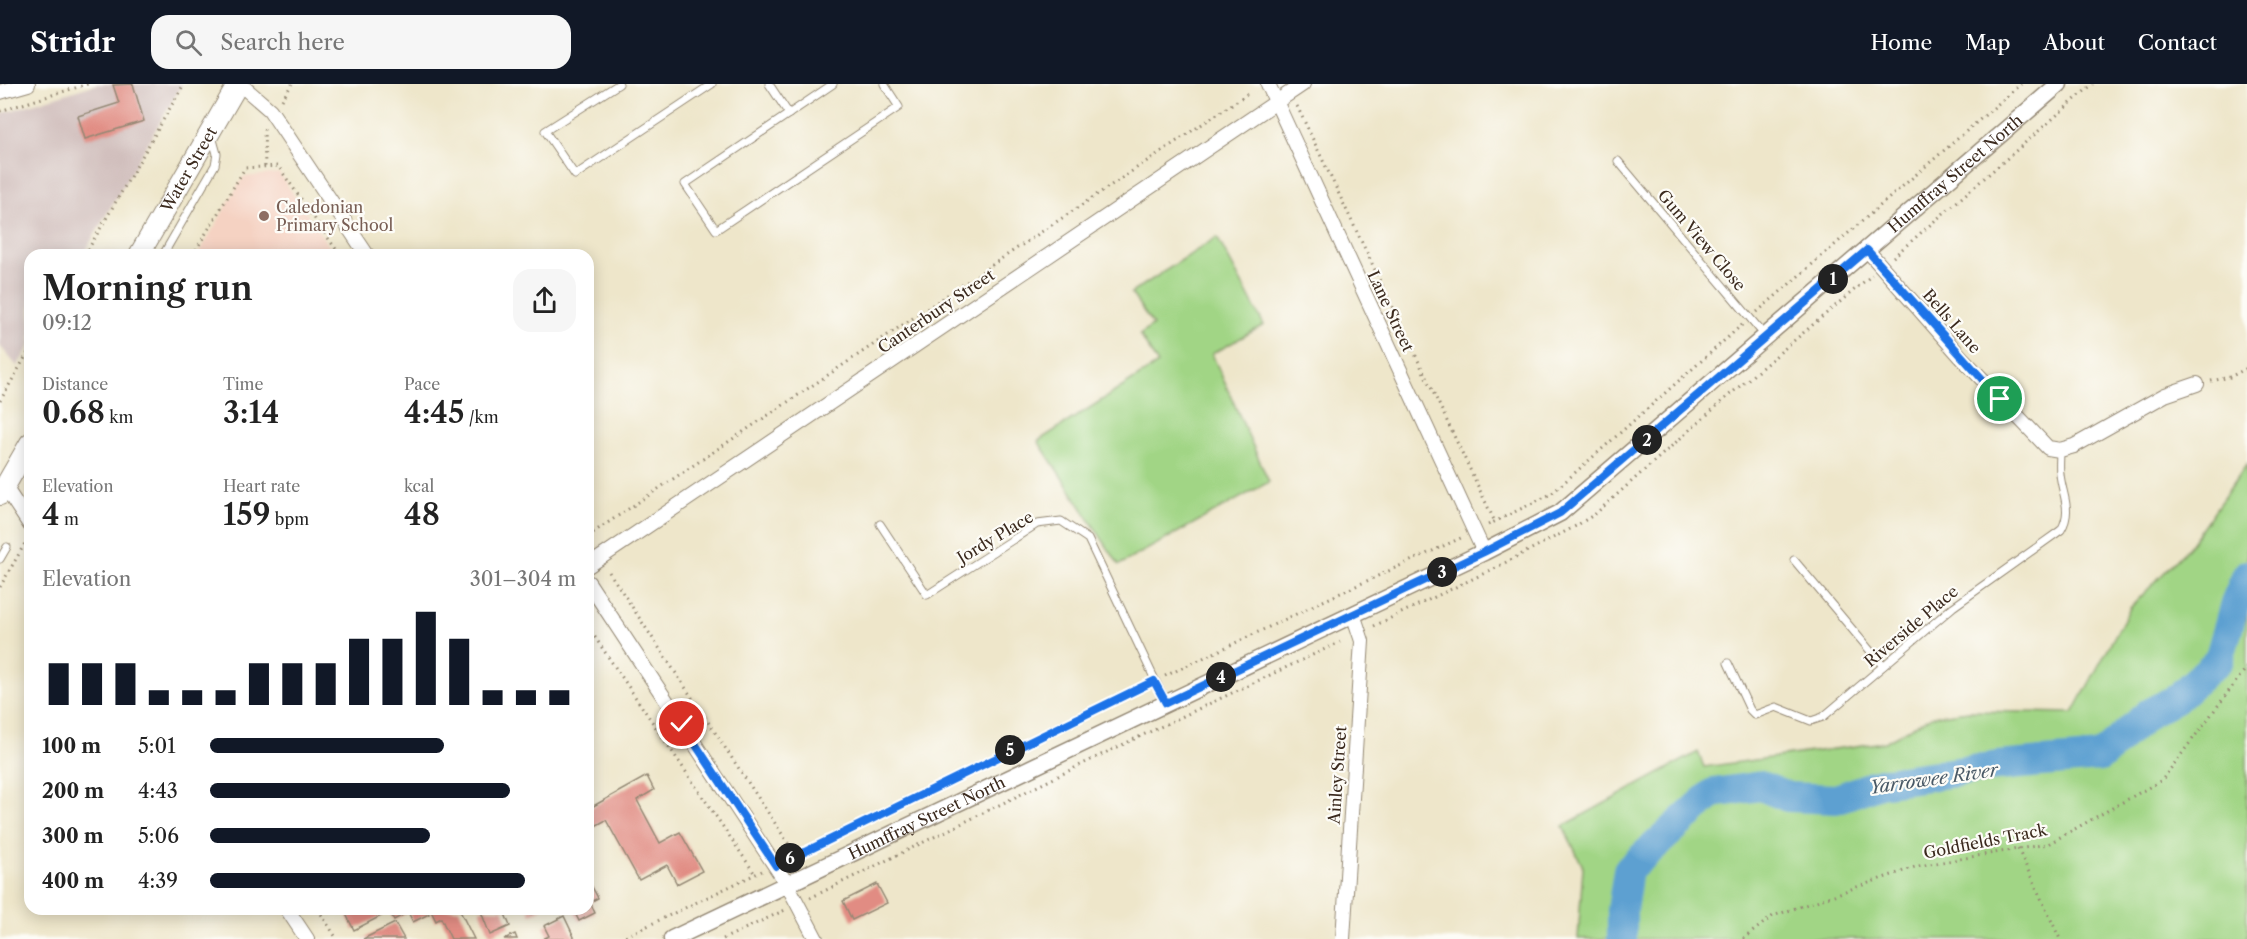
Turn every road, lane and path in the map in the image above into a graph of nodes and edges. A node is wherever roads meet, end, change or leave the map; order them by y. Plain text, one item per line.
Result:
1 (28, 84) edge
2 (88, 84) edge
3 (184, 84) edge
4 (239, 84) edge
5 (619, 84) edge
6 (712, 84) edge
7 (769, 84) edge
8 (833, 84) edge
9 (884, 84) edge
10 (1268, 84) edge
11 (1303, 84) edge
12 (2093, 84) edge
13 (2052, 86) edge
14 (0, 92) edge
15 (1250, 92) dead end
16 (1277, 102) junction
17 (1296, 104) dead end
18 (0, 111) edge
19 (789, 114) junction
20 (210, 130) junction
21 (1618, 161) dead end
22 (88, 249) edge
23 (141, 249) edge
24 (166, 249) edge
25 (197, 249) edge
26 (336, 249) edge
27 (363, 249) edge
28 (1867, 250) junction
29 (1882, 267) junction
30 (1766, 337) junction
31 (24, 360) edge
32 (2247, 368) edge
33 (2197, 384) joint
34 (0, 401) edge
35 (2060, 450) junction
36 (24, 461) edge
37 (2, 491) edge
38 (24, 518) edge
39 (1495, 522) dead end
40 (880, 524) dead end
41 (594, 532) edge
42 (1474, 532) junction
43 (24, 545) edge
44 (7, 547) dead end
45 (1484, 552) junction
46 (0, 559) edge
47 (1794, 560) dead end
48 (594, 562) edge
49 (609, 573) dead end
50 (0, 587) edge
51 (594, 591) edge
52 (1353, 614) junction
53 (1374, 626) dead end
54 (594, 636) edge
55 (1340, 642) dead end
56 (1728, 663) dead end
57 (1883, 666) junction
58 (2247, 667) edge
59 (1154, 681) junction
60 (1166, 703) junction
61 (2018, 849) junction
62 (796, 855) junction
63 (776, 866) junction
64 (755, 874) junction
65 (787, 884) junction
66 (799, 903) junction
67 (291, 915) edge
68 (322, 915) edge
69 (307, 939) edge
70 (337, 939) edge
71 (620, 939) edge
72 (672, 939) edge
73 (723, 939) edge
74 (816, 939) edge
75 (1343, 939) edge
76 (1743, 939) edge
77 (2060, 939) edge

1 - 14 street
2 - 18 path
3 - 22 path
4 - 20 main road, Water Street
4 - 27 street
5 - 6 lane
7 - 19 lane
8 - 19 lane
9 - 19 lane
10 - 16 street, Lane Street
11 - 16 street, Canterbury Street
12 - 29 path
13 - 28 street, Humffray Street North
15 - 41 path
16 - 42 street, Lane Street
16 - 48 street, Canterbury Street
17 - 39 path
20 - 23 main road, Water Street
20 - 24 lane
21 - 30 lane, Gum View Close
25 - 26 path
28 - 29 street, Bells Lane
28 - 30 street, Humffray Street North
29 - 35 street, Bells Lane
29 - 53 path
30 - 45 street, Humffray Street North
31 - 34 path
32 - 33 path
33 - 35 street
35 - 57 lane, Riverside Place
36 - 37 main road
37 - 38 street
40 - 59 lane, Jordy Place
42 - 45 street, Lane Street
42 - 59 path
43 - 50 path
44 - 46 lane
45 - 52 street, Humffray Street North
47 - 57 lane
49 - 62 path
51 - 63 street
52 - 60 street, Humffray Street North
52 - 75 street, Ainley Street
54 - 64 path
55 - 66 path
56 - 57 lane, Riverside Place
58 - 61 path, Goldfields Track
59 - 60 lane, Jordy Place
59 - 62 path
60 - 65 street, Humffray Street North
61 - 76 path, Goldfields Track
61 - 77 path
62 - 63 path
63 - 64 path
63 - 65 street
64 - 71 path
65 - 66 street
65 - 72 street, Humffray Street North
66 - 73 path
66 - 74 street
67 - 69 street
68 - 70 path

